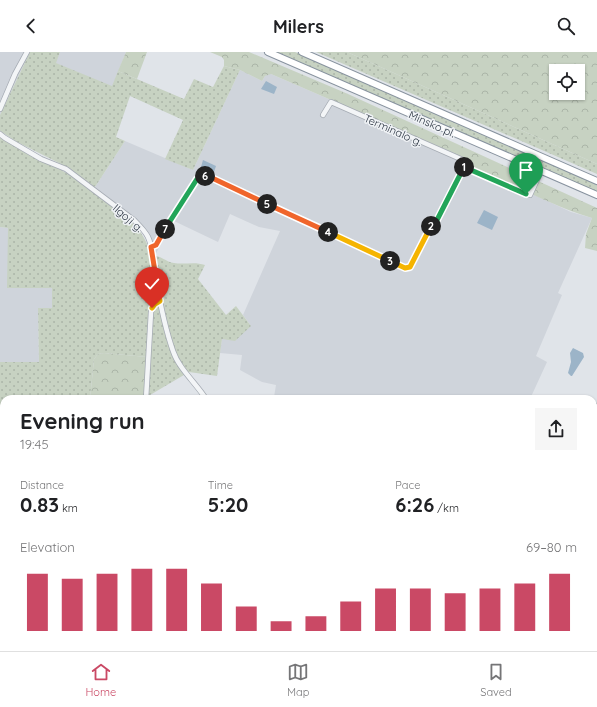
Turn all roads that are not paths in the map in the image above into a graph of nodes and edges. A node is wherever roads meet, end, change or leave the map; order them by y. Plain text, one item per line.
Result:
1 (27, 52) edge
2 (268, 52) edge
3 (302, 52) edge
4 (0, 109) edge
5 (323, 115) dead end
6 (0, 134) edge
7 (464, 167) junction
8 (541, 171) junction
9 (597, 181) edge
10 (597, 195) edge
11 (151, 247) junction
12 (160, 301) junction
13 (146, 395) edge
14 (203, 395) edge

1 - 4 street
2 - 8 highway, Minsko pl.
3 - 9 highway, Minsko pl.
5 - 7 street, Terminalo g.
6 - 11 street, Ilgoji g.
7 - 8 street, Terminalo g.
7 - 11 street
8 - 10 highway, Minsko pl.
11 - 12 street, Ilgoji g.
12 - 13 street
12 - 14 street, Ilgoji g.

